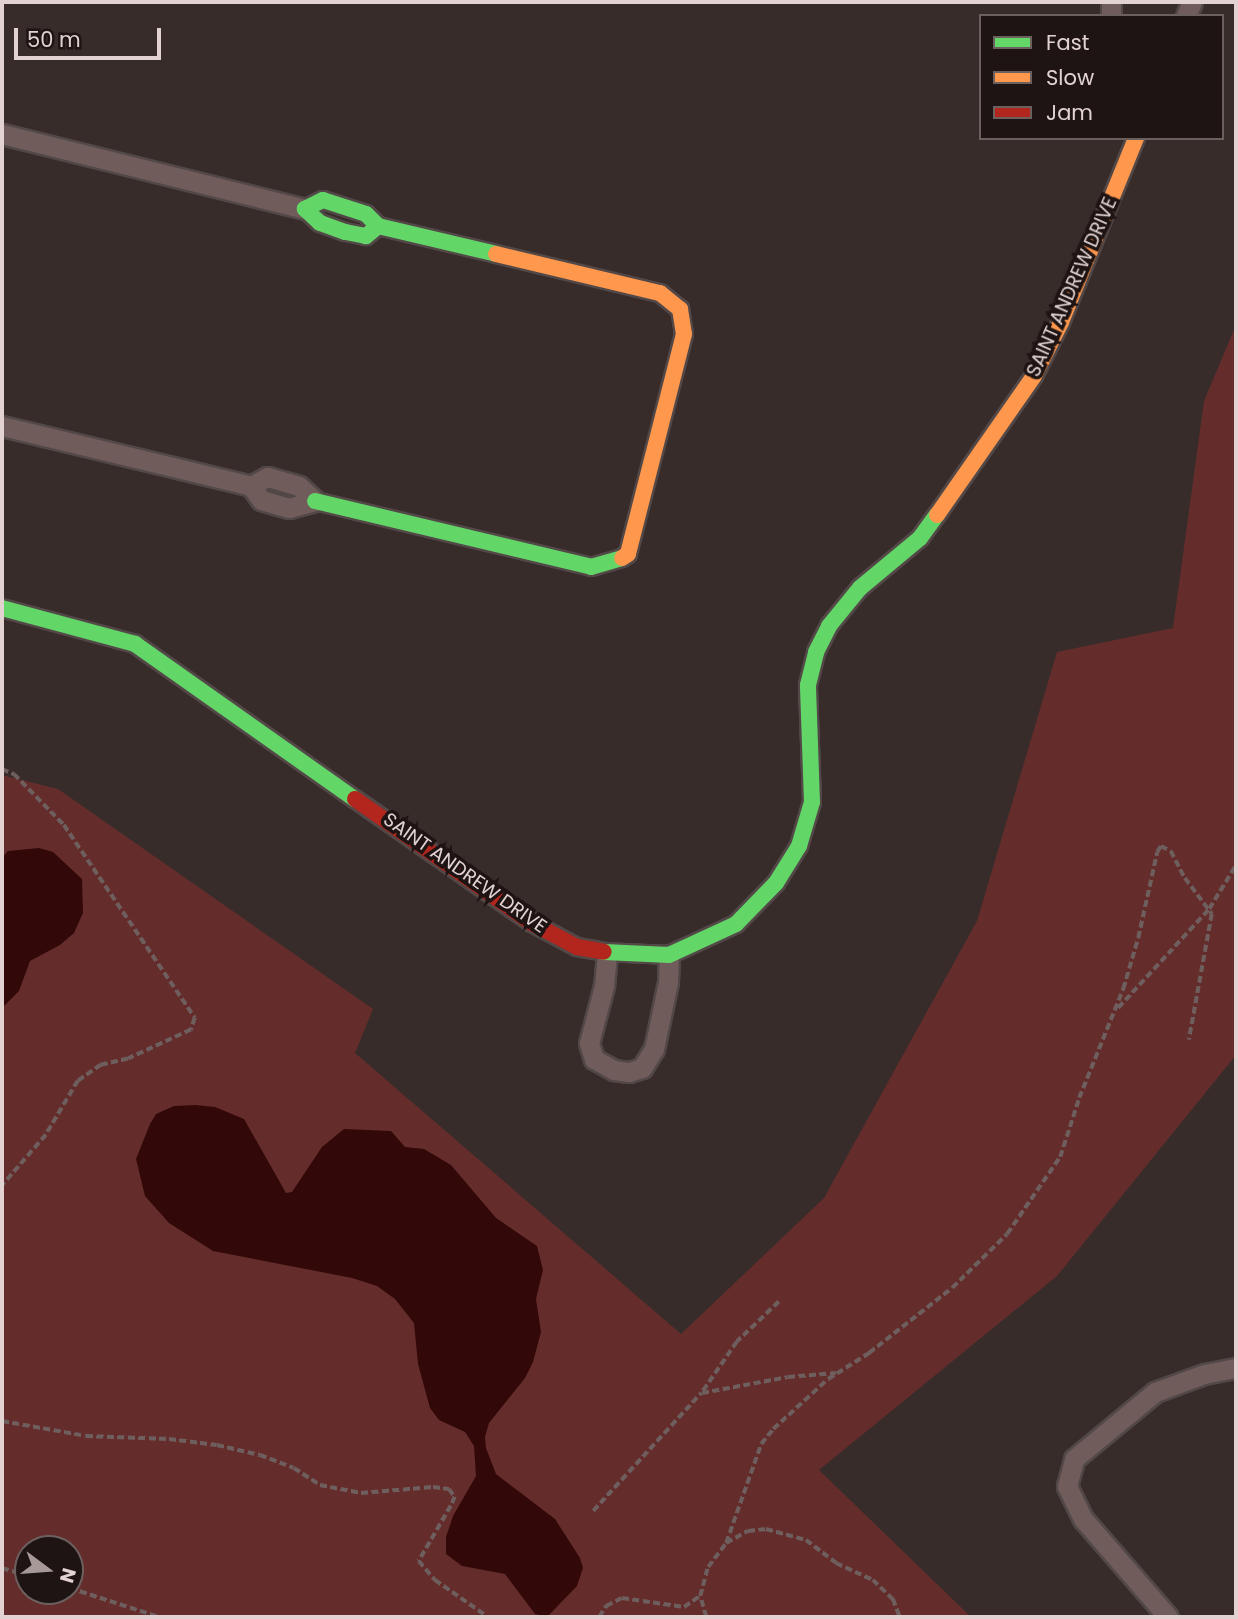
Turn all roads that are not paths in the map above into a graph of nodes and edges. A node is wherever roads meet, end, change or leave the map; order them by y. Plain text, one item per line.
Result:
1 (2, 134) edge
2 (1135, 140) edge
3 (305, 209) junction
4 (378, 226) junction
5 (2, 426) edge
6 (315, 501) joint
7 (2, 608) edge
8 (607, 953) junction
9 (669, 955) junction
10 (1236, 1368) edge
11 (1168, 1617) edge

1 - 3 street
2 - 9 street, SAINT ANDREW DRIVE
3 - 4 street
3 - 4 street
4 - 6 street
5 - 6 street
7 - 8 street, SAINT ANDREW DRIVE
8 - 9 street, SAINT ANDREW DRIVE
8 - 9 street
10 - 11 street

